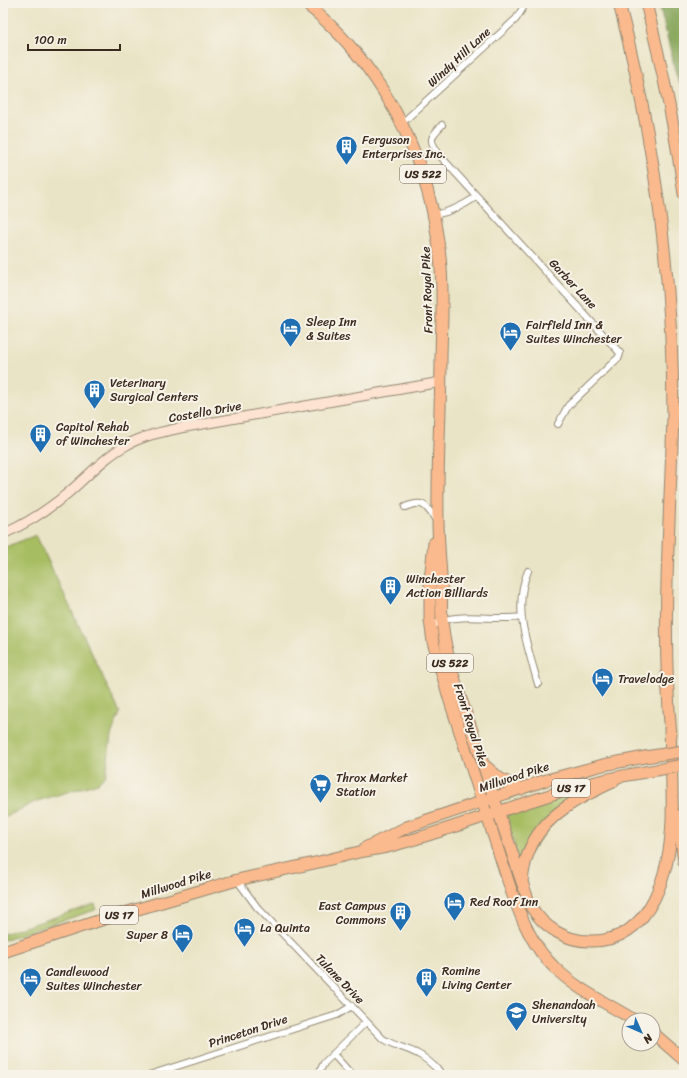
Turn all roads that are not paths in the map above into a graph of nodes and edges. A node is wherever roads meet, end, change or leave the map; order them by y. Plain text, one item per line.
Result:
1 (305, 3) edge
2 (526, 3) edge
3 (618, 3) edge
4 (646, 3) edge
5 (402, 123) junction
6 (442, 125) dead end
7 (684, 194) edge
8 (476, 197) junction
9 (434, 215) junction
10 (441, 382) junction
11 (558, 424) dead end
12 (405, 507) dead end
13 (438, 522) junction
14 (3, 534) edge
15 (528, 571) dead end
16 (521, 617) junction
17 (442, 621) junction
18 (431, 627) junction
19 (538, 684) dead end
20 (670, 729) junction
21 (684, 751) edge
22 (483, 763) junction
23 (684, 765) edge
24 (632, 774) junction
25 (521, 789) junction
26 (494, 798) junction
27 (483, 801) junction
28 (499, 811) junction
29 (487, 815) junction
30 (359, 852) junction
31 (684, 862) edge
32 (236, 880) junction
33 (522, 882) junction
34 (3, 952) edge
35 (352, 1006) junction
36 (621, 1012) edge
37 (366, 1022) junction
38 (661, 1040) edge
39 (333, 1054) junction
40 (684, 1060) edge
41 (149, 1075) edge
42 (318, 1075) edge
43 (352, 1075) edge
44 (443, 1075) edge

1 - 5 highway, Front Royal Pike / US 522
2 - 5 street, Windy Hill Lane
3 - 20 highway
4 - 7 highway
5 - 9 highway, Front Royal Pike / US 522
6 - 8 street, Garber Lane
8 - 9 street
8 - 11 street, Garber Lane
9 - 10 highway, Front Royal Pike / US 522
10 - 13 highway, Front Royal Pike / US 522
10 - 14 street, Costello Drive
12 - 13 street
13 - 17 highway, Front Royal Pike / US 522
13 - 18 highway, Front Royal Pike / US 522
15 - 16 street
16 - 17 street
16 - 19 street
17 - 18 street
17 - 22 highway, Front Royal Pike / US 522
18 - 27 highway, Front Royal Pike / US 522
20 - 31 highway
20 - 33 highway, Front Royal Pike
21 - 25 highway, Millwood Pike / US 17, bridge
22 - 25 highway, US 522
22 - 26 highway, Front Royal Pike / US 522
23 - 24 highway, Millwood Pike / US 17, bridge
24 - 28 highway, Millwood Pike / US 17
24 - 33 highway
25 - 26 highway, Millwood Pike / US 17
26 - 27 highway, Millwood Pike / US 17
26 - 28 highway, Front Royal Pike
27 - 29 highway, Front Royal Pike / US 522
27 - 30 highway, Millwood Pike / US 17
28 - 29 highway, Millwood Pike / US 17
28 - 33 highway, Front Royal Pike
29 - 30 highway, Millwood Pike / US 17
29 - 36 highway, Front Royal Pike
30 - 32 highway, Millwood Pike / US 17
32 - 34 highway, Millwood Pike / US 17
32 - 35 street, Tulane Drive
35 - 37 street, Tulane Drive
35 - 41 street, Princeton Drive
37 - 39 street
37 - 44 street, Tulane Drive
38 - 40 highway
39 - 42 street
39 - 43 street

